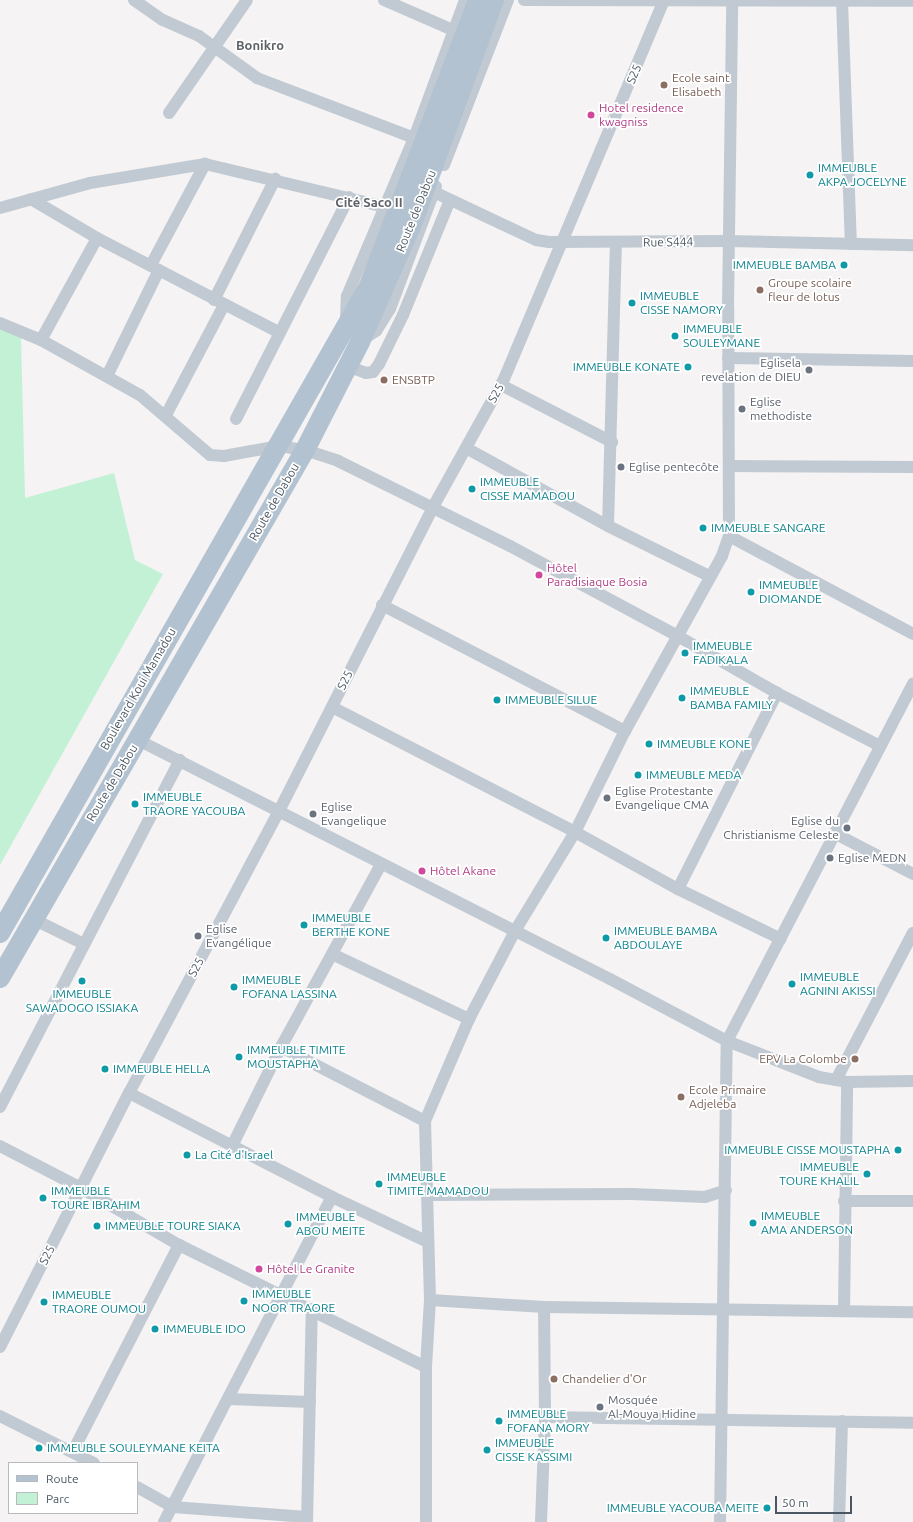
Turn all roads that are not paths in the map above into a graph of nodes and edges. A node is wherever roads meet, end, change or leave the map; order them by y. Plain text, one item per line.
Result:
1 (134, 0) edge
2 (247, 0) edge
3 (384, 0) edge
4 (465, 0) edge
5 (478, 0) edge
6 (494, 0) edge
7 (508, 0) edge
8 (524, 0) edge
9 (664, 1) junction
10 (732, 1) junction
11 (842, 1) junction
12 (913, 1) edge
13 (453, 30) junction
14 (214, 48) junction
15 (169, 113) dead end
16 (414, 138) junction
17 (205, 164) junction
18 (275, 179) junction
19 (434, 192) junction
20 (349, 197) junction
21 (31, 199) junction
22 (450, 200) junction
23 (386, 207) junction
24 (0, 208) edge
25 (97, 238) junction
26 (730, 241) junction
27 (563, 243) junction
28 (616, 243) junction
29 (851, 244) junction
30 (913, 245) edge
31 (155, 268) junction
32 (219, 303) junction
33 (390, 309) junction
34 (403, 315) junction
35 (0, 323) edge
36 (278, 332) junction
37 (353, 337) junction
38 (41, 340) junction
39 (728, 358) junction
40 (913, 361) edge
41 (347, 366) junction
42 (107, 376) junction
43 (501, 385) junction
44 (166, 415) junction
45 (236, 419) dead end
46 (612, 442) junction
47 (279, 446) junction
48 (466, 448) junction
49 (304, 450) junction
50 (730, 466) junction
51 (913, 467) edge
52 (433, 507) junction
53 (608, 526) junction
54 (729, 536) junction
55 (709, 576) junction
56 (382, 605) junction
57 (913, 634) edge
58 (676, 635) junction
59 (913, 683) edge
60 (777, 693) junction
61 (332, 707) junction
62 (625, 731) junction
63 (138, 740) junction
64 (880, 746) junction
65 (180, 760) junction
66 (279, 811) junction
67 (575, 832) junction
68 (834, 833) junction
69 (382, 864) junction
70 (913, 874) edge
71 (678, 889) junction
72 (33, 918) junction
73 (515, 931) junction
74 (0, 933) edge
75 (913, 933) edge
76 (780, 939) junction
77 (84, 944) junction
78 (332, 954) junction
79 (0, 978) edge
80 (469, 1019) junction
81 (727, 1041) junction
82 (281, 1047) junction
83 (841, 1081) junction
84 (913, 1081) edge
85 (129, 1093) junction
86 (0, 1107) edge
87 (425, 1120) junction
88 (0, 1146) edge
89 (232, 1146) junction
90 (81, 1188) junction
91 (726, 1190) junction
92 (428, 1195) junction
93 (332, 1198) junction
94 (913, 1200) edge
95 (844, 1201) junction
96 (428, 1242) junction
97 (179, 1245) junction
98 (280, 1295) junction
99 (430, 1300) junction
100 (544, 1307) junction
101 (725, 1308) junction
102 (312, 1309) junction
103 (844, 1310) junction
104 (913, 1312) edge
105 (0, 1347) edge
106 (426, 1368) junction
107 (228, 1399) junction
108 (310, 1402) junction
109 (0, 1416) edge
110 (545, 1417) junction
111 (722, 1420) junction
112 (842, 1421) junction
113 (913, 1423) edge
114 (73, 1451) junction
115 (92, 1462) edge
116 (138, 1488) edge
117 (173, 1507) junction
118 (307, 1520) edge
119 (164, 1522) edge
120 (426, 1522) edge
121 (545, 1522) edge
122 (720, 1522) edge
123 (839, 1522) edge

1 - 14 street
2 - 14 street
3 - 13 street
4 - 13 street
5 - 37 main road, Route de Dabou
6 - 37 main road, Route de Dabou
7 - 19 street
8 - 9 street
9 - 10 street
9 - 27 street, S25
10 - 11 street
10 - 26 street
11 - 12 street
11 - 29 street
13 - 16 street
14 - 15 street
14 - 16 street
16 - 23 street
17 - 18 street
17 - 21 street
17 - 31 street
18 - 20 street
18 - 32 street
19 - 22 street, Rue S444
19 - 33 street
20 - 23 street
20 - 36 street
21 - 24 street
21 - 25 street
22 - 27 street, Rue S444
22 - 34 street
23 - 37 street
25 - 31 street
25 - 38 street
26 - 28 street, Rue S444
26 - 29 street, Rue S444
26 - 39 street
27 - 28 street, Rue S444
27 - 43 street, S25
28 - 46 street
29 - 30 street, Rue S444
31 - 32 street
31 - 42 street
32 - 36 street
32 - 44 street
33 - 34 street
33 - 37 street
34 - 41 street
35 - 38 street
36 - 45 street
37 - 41 main road, Route de Dabou
37 - 47 main road, Route de Dabou
38 - 42 street
39 - 40 street
39 - 50 street
41 - 49 main road, Route de Dabou
42 - 44 street
43 - 46 street
43 - 48 street, S25
44 - 47 street
46 - 53 street
47 - 49 street
47 - 74 main road, Boulevard Koui Mamadou
48 - 52 street, S25
48 - 53 street
49 - 52 street
49 - 63 main road, Route de Dabou
50 - 51 street
50 - 54 street
52 - 56 street, S25
52 - 58 street
53 - 55 street
54 - 55 street
54 - 57 street
55 - 58 street
56 - 61 street, S25
56 - 62 street
58 - 60 street
58 - 62 street
59 - 64 street
60 - 64 street
60 - 71 street
61 - 66 street, S25
61 - 67 street
62 - 67 street
63 - 65 street
63 - 72 main road, Route de Dabou
64 - 68 street
65 - 66 street
65 - 77 street
66 - 69 street
66 - 85 street, S25
67 - 71 street
67 - 73 street
68 - 70 street
68 - 76 street
69 - 73 street
69 - 78 street
71 - 76 street
72 - 77 street
72 - 79 main road, Route de Dabou
73 - 80 street
73 - 81 street
75 - 83 street
76 - 81 street
77 - 86 street
78 - 80 street
78 - 82 street
80 - 87 street
81 - 83 street
81 - 91 street
82 - 87 street
82 - 89 street
83 - 84 street
83 - 95 street
85 - 89 street
85 - 90 street, S25
87 - 92 street
88 - 90 street
89 - 93 street
90 - 97 street
90 - 105 street, S25
91 - 92 street
91 - 101 street
92 - 96 street
93 - 96 street
93 - 98 street
94 - 95 street
95 - 103 street
96 - 99 street
97 - 98 street
97 - 114 street
98 - 102 street
98 - 107 street
99 - 100 street
99 - 106 street
100 - 101 street
100 - 110 street
101 - 103 street
101 - 111 street
102 - 106 street
102 - 108 street
103 - 104 street
106 - 120 street
107 - 108 street
107 - 117 street
108 - 118 street
109 - 114 street
110 - 111 street
110 - 121 street
111 - 112 street
111 - 122 street
112 - 113 street
112 - 123 street
114 - 115 street
116 - 117 street
117 - 118 street
117 - 119 street

